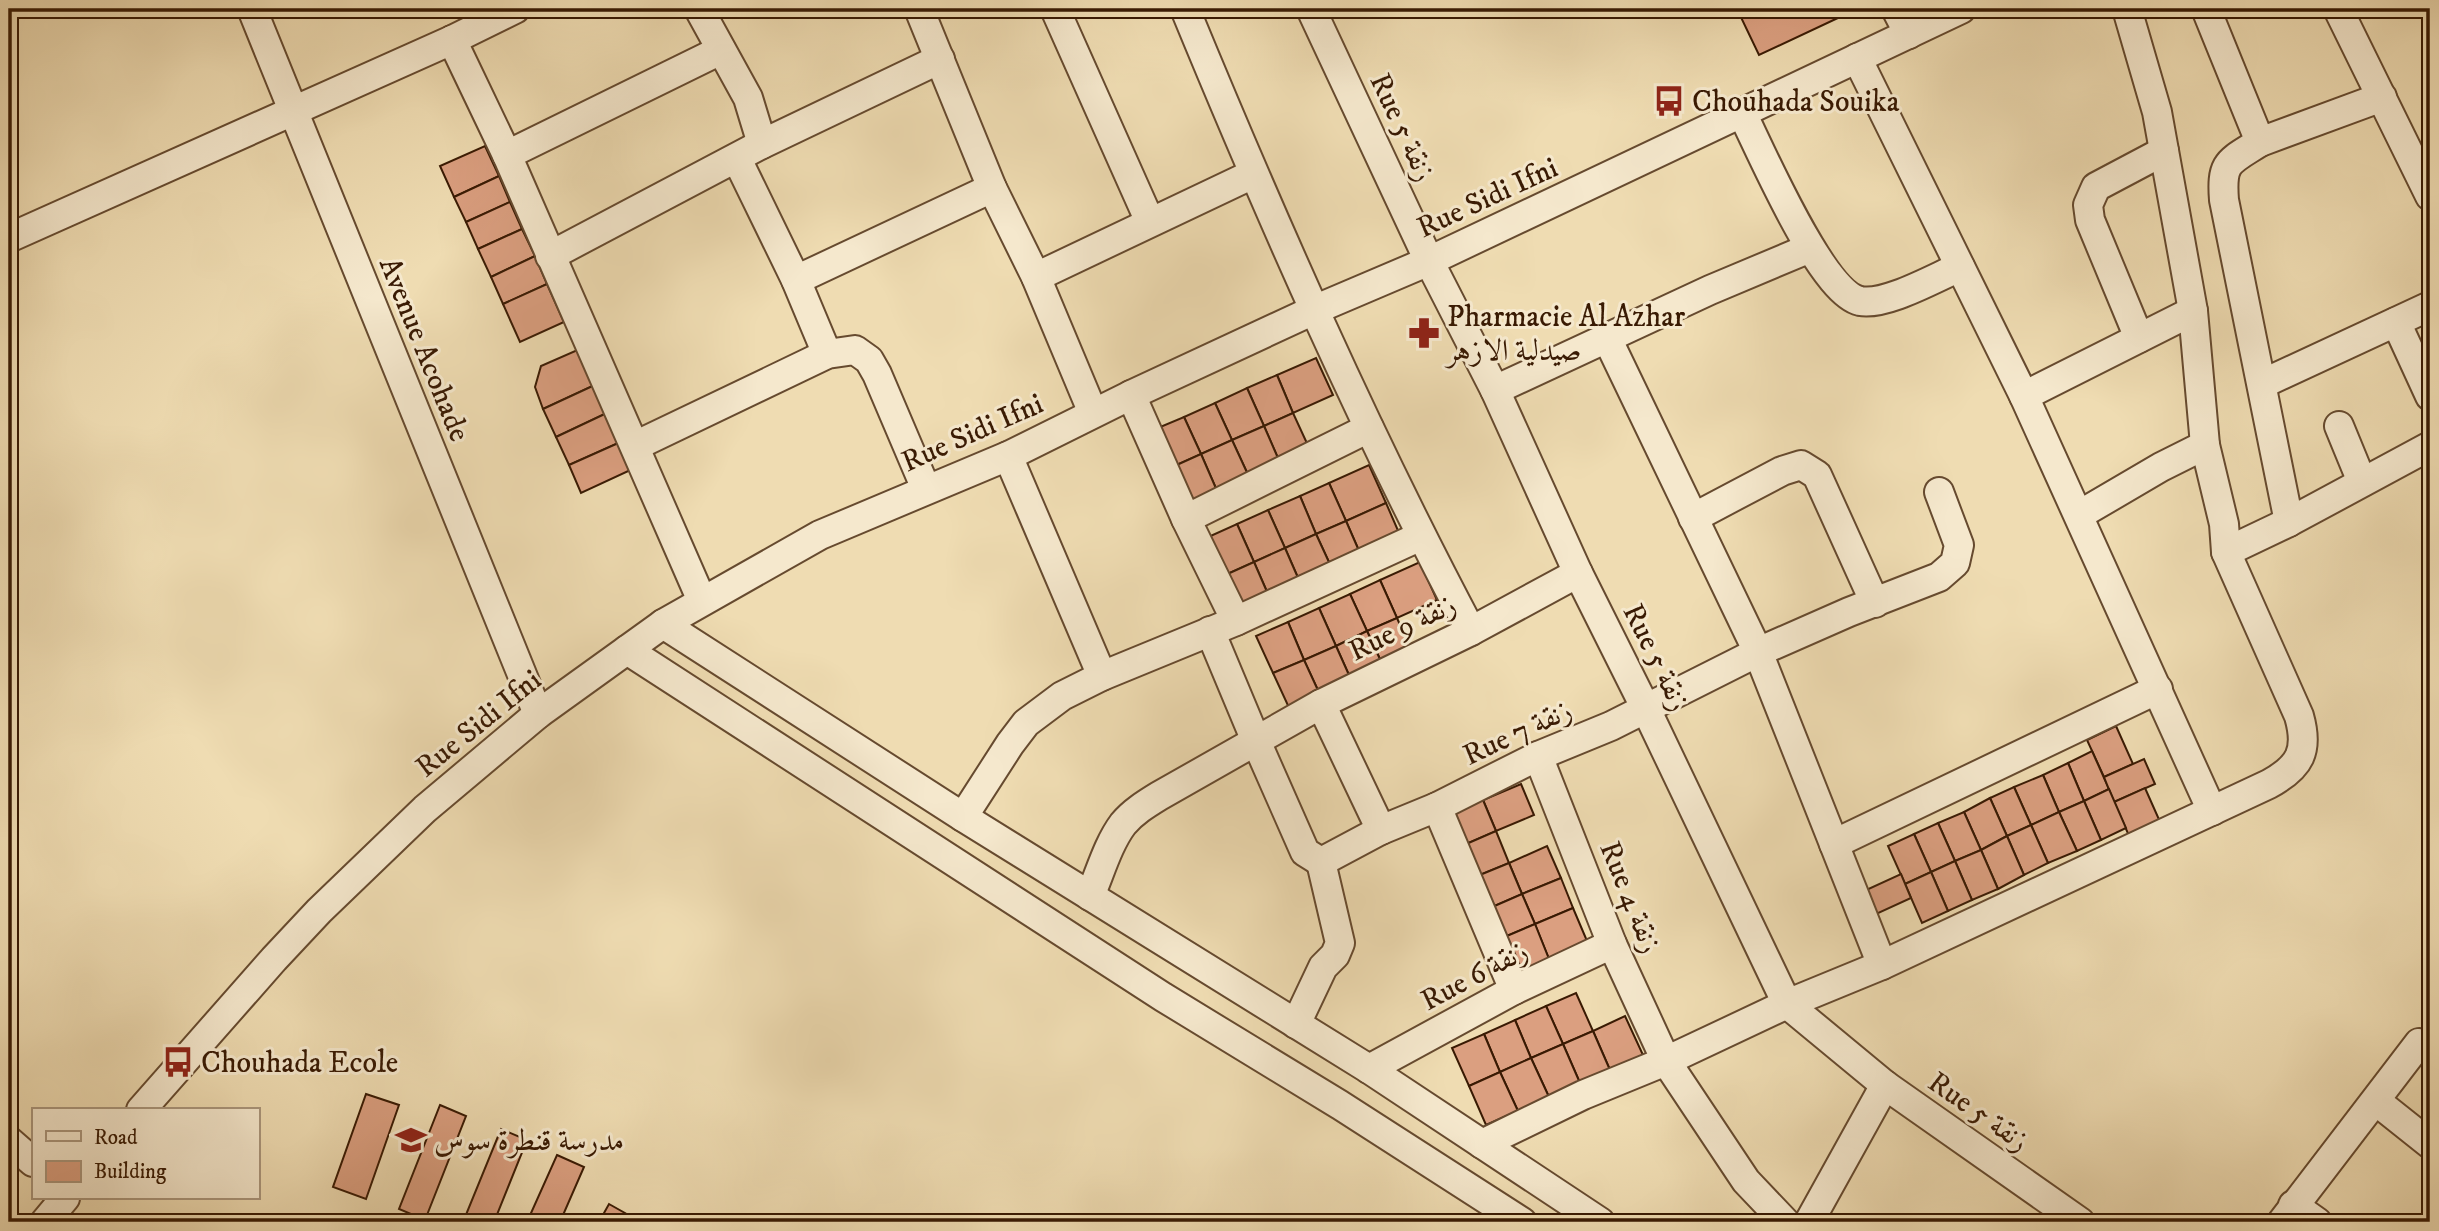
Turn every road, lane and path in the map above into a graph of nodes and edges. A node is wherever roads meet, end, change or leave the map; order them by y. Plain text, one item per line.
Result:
1 (252, 9) edge
2 (515, 9) edge
3 (699, 9) edge
4 (919, 9) edge
5 (1055, 9) edge
6 (1185, 9) edge
7 (1311, 9) edge
8 (1896, 9) edge
9 (1961, 9) edge
10 (2127, 9) edge
11 (2206, 9) edge
12 (2338, 9) edge
13 (1909, 34) junction
14 (452, 40) junction
15 (721, 50) junction
16 (1857, 58) junction
17 (940, 59) junction
18 (2382, 97) junction
19 (292, 111) junction
20 (1742, 113) junction
21 (2260, 142) junction
22 (762, 144) junction
23 (2164, 151) junction
24 (507, 155) junction
25 (737, 159) junction
26 (1253, 174) junction
27 (992, 188) junction
28 (2430, 196) edge
29 (1150, 222) junction
30 (9, 238) edge
31 (1810, 248) junction
32 (550, 256) junction
33 (1429, 261) junction
34 (1960, 267) junction
35 (1036, 277) junction
36 (796, 280) junction
37 (2430, 306) edge
38 (1314, 310) junction
39 (2193, 311) junction
40 (2396, 322) junction
41 (1607, 338) junction
42 (2139, 338) junction
43 (827, 354) junction
44 (2262, 384) junction
45 (1495, 390) junction
46 (1131, 395) junction
47 (2024, 396) junction
48 (2430, 396) edge
49 (1093, 413) junction
50 (2339, 426) dead end
51 (1369, 428) junction
52 (2205, 444) junction
53 (635, 446) junction
54 (2430, 446) edge
55 (1008, 456) junction
56 (2362, 482) junction
57 (926, 489) junction
58 (1939, 492) dead end
59 (2079, 515) junction
60 (1693, 518) junction
61 (1186, 519) junction
62 (2289, 522) junction
63 (1421, 536) junction
64 (2226, 552) junction
65 (1578, 573) junction
66 (702, 601) junction
67 (1875, 603) junction
68 (663, 624) junction
69 (1223, 626) junction
70 (1471, 631) junction
71 (627, 650) junction
72 (1758, 652) junction
73 (1102, 676) junction
74 (2158, 689) junction
75 (1321, 704) junction
76 (1646, 709) junction
77 (538, 714) junction
78 (1256, 741) junction
79 (1538, 756) junction
80 (1437, 807) junction
81 (2212, 811) junction
82 (962, 817) junction
83 (1381, 830) junction
84 (1834, 844) junction
85 (1313, 857) junction
86 (1090, 896) junction
87 (1612, 944) junction
88 (1882, 965) junction
89 (1514, 990) junction
90 (1787, 1004) junction
91 (1296, 1024) junction
92 (2419, 1043) dead end
93 (1665, 1061) junction
94 (1369, 1069) junction
95 (1885, 1085) junction
96 (2376, 1101) junction
97 (143, 1108) edge
98 (9, 1142) edge
99 (1482, 1144) junction
100 (2430, 1144) edge
101 (32, 1161) edge
102 (63, 1200) edge
103 (2288, 1214) edge
104 (2067, 1219) edge
105 (45, 1222) edge
106 (1522, 1222) edge
107 (1600, 1222) edge
108 (1785, 1222) edge
109 (1809, 1222) edge
110 (2317, 1222) edge

1 - 19 street, Avenue Acohade
2 - 14 street
3 - 15 street
4 - 17 street
5 - 29 street
6 - 26 street
7 - 33 street, Rue 5 زنقة
8 - 13 street
9 - 13 street, Rue Sidi Ifni
10 - 23 street
11 - 21 street
12 - 18 street
13 - 16 street, Rue Sidi Ifni
14 - 19 street
14 - 24 street
15 - 22 street
15 - 24 street
16 - 20 street, Rue Sidi Ifni
16 - 34 street
17 - 22 street
17 - 27 street
18 - 21 street
18 - 28 street
19 - 30 street
19 - 77 street, Avenue Acohade
20 - 31 street
20 - 33 street, Rue Sidi Ifni
21 - 44 street
22 - 25 street
23 - 39 street
23 - 42 street
24 - 32 street
25 - 32 street
25 - 36 street
26 - 29 street
26 - 38 street
27 - 35 street
27 - 36 street
29 - 35 street
31 - 34 street
31 - 41 street
32 - 53 street
33 - 38 street, Rue Sidi Ifni
33 - 45 street, Rue 5 زنقة
34 - 47 street
35 - 49 street
36 - 43 street
37 - 40 street
38 - 46 street, Rue Sidi Ifni
38 - 51 street
39 - 42 street
39 - 52 street
40 - 44 street
40 - 48 street
41 - 45 street
41 - 60 street
42 - 47 street
43 - 53 street
43 - 57 street
44 - 62 street
45 - 65 street, Rue 5 زنقة
46 - 49 street, Rue Sidi Ifni
46 - 61 street
47 - 59 street
49 - 55 street, Rue Sidi Ifni
50 - 56 street
51 - 61 street
51 - 63 street
52 - 59 street
52 - 64 street
53 - 66 street
54 - 56 street
55 - 57 street, Rue Sidi Ifni
55 - 73 street
56 - 62 street
57 - 66 street, Rue Sidi Ifni
58 - 67 street, Rue 7 زنقة
59 - 74 street
60 - 67 street
60 - 72 street
61 - 69 street
62 - 64 street
63 - 69 street
63 - 70 street
64 - 81 street
65 - 70 street, Rue 9 زنقة
65 - 76 street, Rue 5 زنقة
66 - 68 street, Rue Sidi Ifni
67 - 72 street, Rue 7 زنقة
68 - 71 street, Rue Sidi Ifni
68 - 82 street
69 - 73 street
69 - 78 street
70 - 75 street, Rue 9 زنقة
71 - 77 street, Rue Sidi Ifni
71 - 106 street
72 - 76 street, Rue 7 زنقة
72 - 84 street
73 - 82 street
74 - 81 street
74 - 84 street
75 - 78 street, Rue 9 زنقة
75 - 83 street
76 - 79 street, Rue 7 زنقة
76 - 90 street, Rue 5 زنقة
77 - 97 street, Rue Sidi Ifni
78 - 85 street
78 - 86 street
79 - 80 street, Rue 7 زنقة
79 - 87 street, Rue 4 زنقة
80 - 83 street, Rue 7 زنقة
80 - 89 street
81 - 88 street
82 - 86 street
83 - 85 street, Rue 7 زنقة
84 - 88 street
85 - 91 street
86 - 91 street
87 - 89 street, Rue 6 زنقة
87 - 93 street, Rue 4 زنقة
88 - 90 street
89 - 94 street, Rue 6 زنقة
90 - 93 street
90 - 95 street, Rue 5 زنقة
91 - 94 street
92 - 96 street
93 - 99 street
93 - 108 street, Rue 4 زنقة
94 - 99 street
95 - 104 street, Rue 5 زنقة
95 - 109 street
96 - 100 street
96 - 103 street
98 - 101 street
99 - 107 street
102 - 105 street
103 - 110 street

